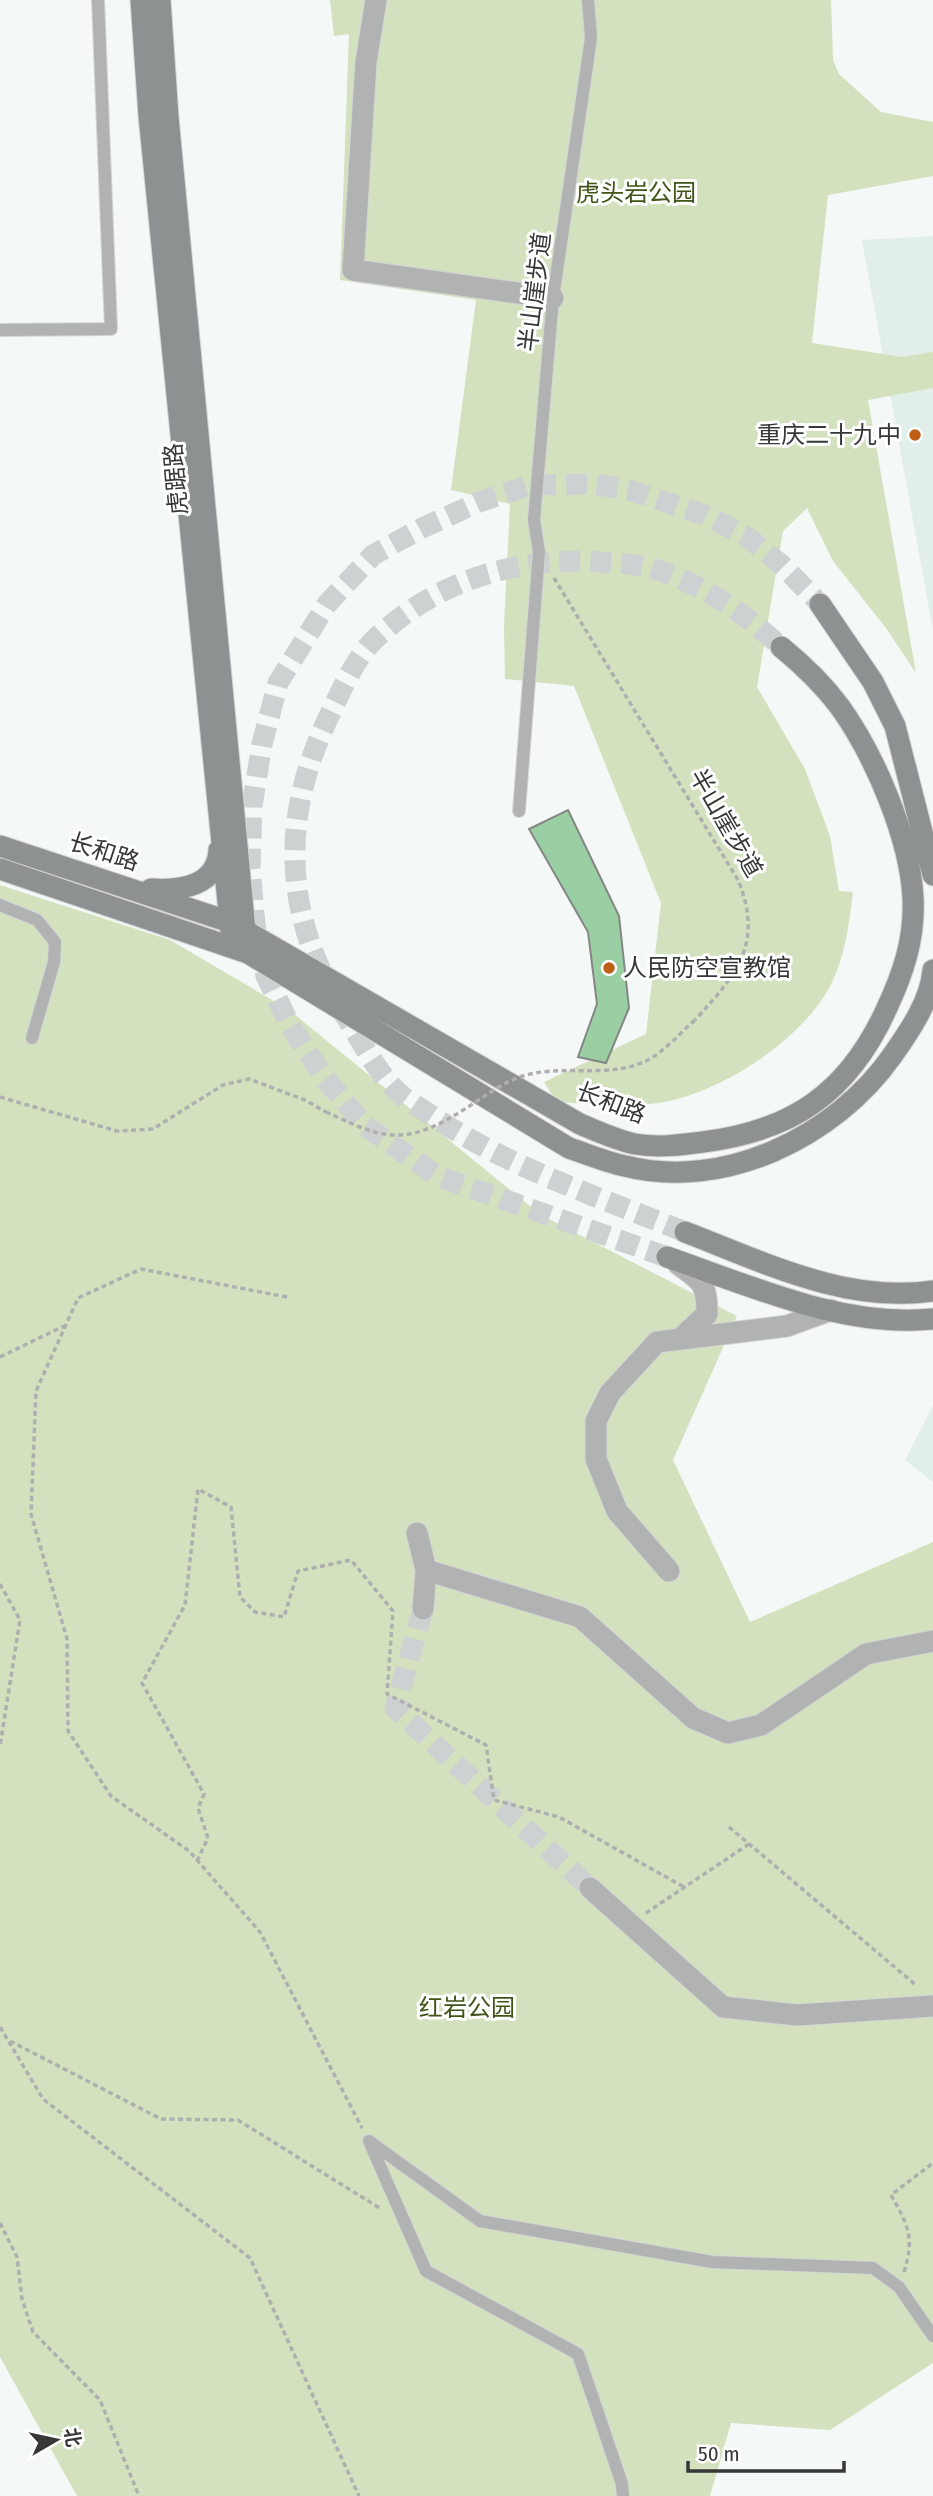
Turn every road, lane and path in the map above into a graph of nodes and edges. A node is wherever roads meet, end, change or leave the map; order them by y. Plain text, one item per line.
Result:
1 (98, 0) edge
2 (141, 0) edge
3 (160, 0) edge
4 (376, 0) edge
5 (588, 0) edge
6 (554, 298) junction
7 (0, 330) edge
8 (539, 552) junction
9 (820, 604) tunnel mouth
10 (781, 646) tunnel mouth
11 (519, 811) dead end
12 (220, 823) junction
13 (0, 846) edge
14 (0, 869) edge
15 (933, 875) edge
16 (118, 884) junction
17 (0, 905) edge
18 (239, 938) junction
19 (933, 970) edge
20 (32, 1038) dead end
21 (0, 1097) edge
22 (685, 1232) tunnel mouth
23 (667, 1257) joint
24 (933, 1291) edge
25 (287, 1297) dead end
26 (831, 1310) junction
27 (933, 1320) edge
28 (65, 1325) junction
29 (680, 1339) junction
30 (0, 1357) edge
31 (417, 1533) dead end
32 (426, 1570) junction
33 (669, 1571) dead end
34 (0, 1584) edge
35 (423, 1609) tunnel mouth
36 (933, 1641) edge
37 (0, 1746) edge
38 (729, 1827) dead end
39 (749, 1844) junction
40 (197, 1861) junction
41 (590, 1888) tunnel mouth
42 (684, 1888) junction
43 (630, 1924) junction
44 (928, 1998) edge
45 (0, 2027) edge
46 (8, 2040) junction
47 (369, 2141) junction
48 (933, 2164) edge
49 (0, 2223) edge
50 (405, 2224) junction
51 (899, 2287) junction
52 (933, 2336) edge
53 (139, 2496) edge
54 (359, 2496) edge
55 (623, 2496) edge

1 - 7 lane
2 - 12 main road, 虎踞路
3 - 18 main road, 虎踞路
4 - 6 street
5 - 6 lane, 半山崖步道
6 - 8 lane, 半山崖步道
8 - 11 lane
8 - 21 path, 半山崖步道, bridge
9 - 15 main road
10 - 18 main road, 长和路
12 - 16 main road
12 - 18 main road, 虎踞路
13 - 16 main road, 长和路
14 - 18 main road, 长和路
16 - 18 main road, 长和路
17 - 20 lane
18 - 19 main road, 长和路
22 - 24 main road
23 - 26 main road
23 - 29 street
25 - 28 path
26 - 27 main road
26 - 29 street
28 - 30 path
28 - 40 path
29 - 33 street
31 - 32 street
32 - 35 street
32 - 36 street
34 - 37 path
38 - 39 path
39 - 42 path
39 - 44 path
40 - 42 path
40 - 47 path
41 - 43 street
42 - 43 path
43 - 44 street
45 - 46 path
46 - 50 path
46 - 54 path
47 - 50 lane
47 - 51 lane
48 - 51 path
49 - 53 path
50 - 55 lane
51 - 52 lane

